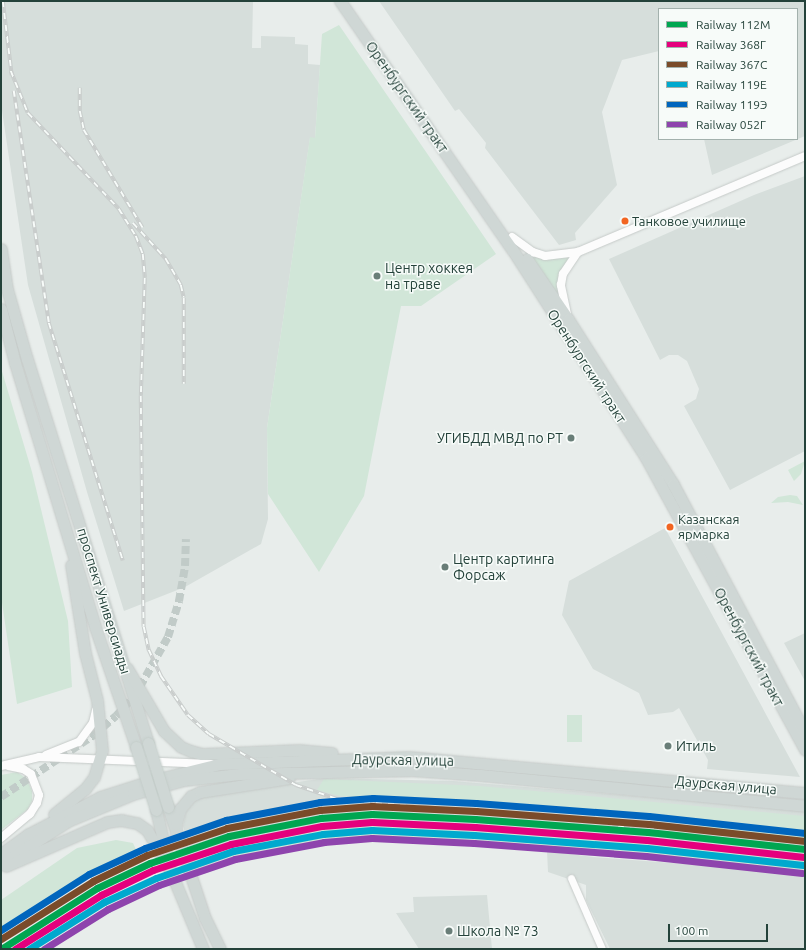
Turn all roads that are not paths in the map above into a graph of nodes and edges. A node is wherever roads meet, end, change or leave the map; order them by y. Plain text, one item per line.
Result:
1 (340, 1) edge
2 (348, 1) edge
3 (805, 156) edge
4 (512, 237) junction
5 (1, 249) edge
6 (578, 252) junction
7 (1, 309) edge
8 (568, 319) junction
9 (66, 530) junction
10 (120, 658) junction
11 (97, 700) junction
12 (805, 732) edge
13 (805, 750) edge
14 (39, 757) junction
15 (101, 758) junction
16 (220, 764) junction
17 (364, 764) junction
18 (1, 766) edge
19 (805, 793) edge
20 (805, 806) edge
21 (29, 834) junction
22 (1, 838) edge
23 (176, 838) junction
24 (1, 854) edge
25 (1, 864) edge
26 (1, 868) edge
27 (170, 870) junction
28 (571, 878) dead end
29 (203, 949) edge
30 (220, 949) edge
31 (602, 949) edge

1 - 13 main road, Оренбургский тракт
2 - 4 main road, Оренбургский тракт
3 - 6 street
4 - 6 street
4 - 8 main road, Оренбургский тракт
5 - 10 main road, проспект Универсиады
6 - 8 street
7 - 9 main road, проспект Универсиады
8 - 12 main road, Оренбургский тракт
9 - 11 main road
9 - 27 main road, проспект Универсиады, bridge
10 - 17 main road
10 - 23 main road, проспект Универсиады, bridge
11 - 14 street
11 - 15 main road
14 - 15 street, Даурская улица
14 - 18 street, Даурская улица
15 - 16 street, Даурская улица
15 - 21 main road
16 - 17 main road, Даурская улица
16 - 21 main road
17 - 19 main road, Даурская улица
17 - 20 main road, Даурская улица
17 - 23 main road
17 - 25 main road
18 - 22 street
21 - 24 main road
23 - 30 main road, проспект Универсиады
26 - 27 main road
27 - 29 main road, проспект Универсиады
28 - 31 street

